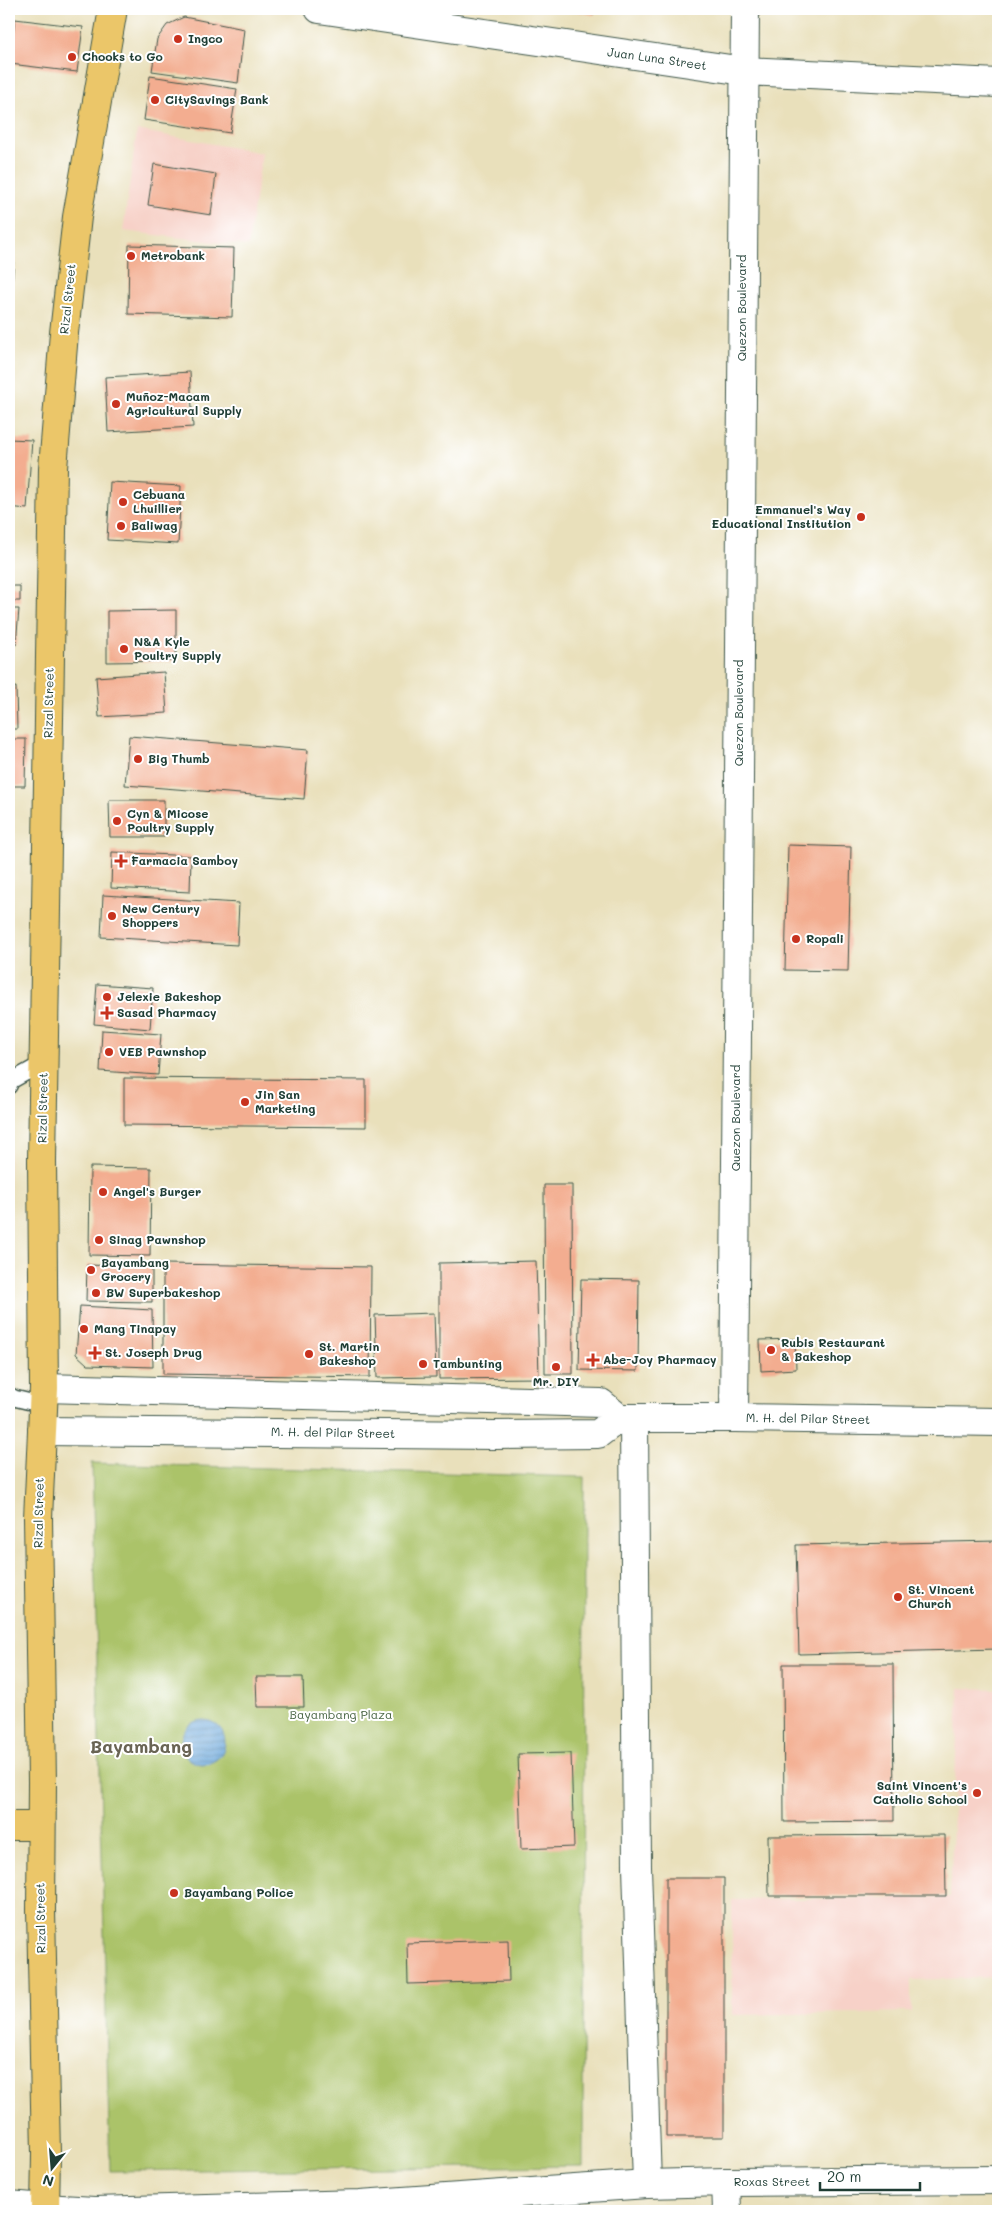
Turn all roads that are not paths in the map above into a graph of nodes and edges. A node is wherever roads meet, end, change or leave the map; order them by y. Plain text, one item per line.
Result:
1 (112, 9) edge
2 (319, 9) edge
3 (746, 9) edge
4 (744, 71) junction
5 (998, 83) edge
6 (43, 1063) junction
7 (9, 1086) edge
8 (9, 1395) edge
9 (43, 1408) junction
10 (626, 1418) junction
11 (734, 1418) junction
12 (998, 1422) edge
13 (9, 1826) edge
14 (40, 1826) junction
15 (998, 2180) edge
16 (726, 2182) junction
17 (647, 2184) junction
18 (9, 2206) edge
19 (45, 2209) edge
20 (727, 2211) edge

1 - 6 main road, Rizal Street
2 - 4 street, Juan Luna Street
3 - 4 street, Quezon Boulevard
4 - 5 street, Juan Luna Street
4 - 11 street, Quezon Boulevard
6 - 7 lane
6 - 9 main road, Rizal Street
8 - 9 lane
9 - 10 street
9 - 10 street, M. H. del Pilar Street
9 - 14 main road, Rizal Street
10 - 11 street, M. H. del Pilar Street
10 - 17 street
11 - 12 street, M. H. del Pilar Street
13 - 14 main road
14 - 19 main road, Rizal Street
15 - 16 street, Roxas Street
16 - 17 street, Roxas Street
16 - 20 street
17 - 19 street, Roxas Street
18 - 19 street, Roxas Street

